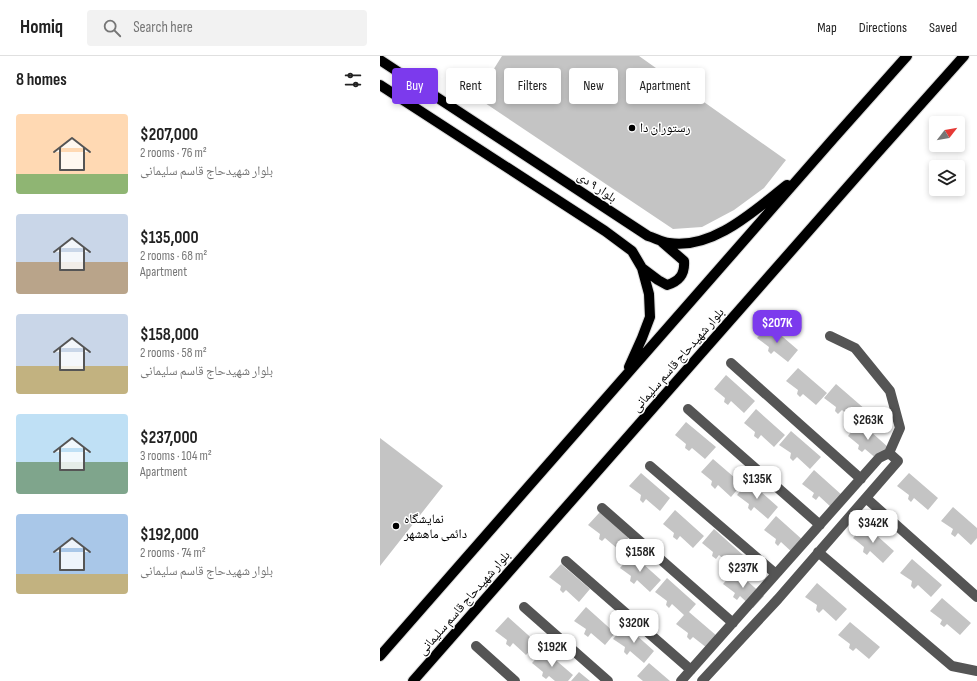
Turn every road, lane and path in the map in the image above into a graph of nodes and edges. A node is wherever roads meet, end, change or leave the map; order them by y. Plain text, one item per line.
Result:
1 (907, 56) edge
2 (964, 56) edge
3 (380, 60) edge
4 (380, 85) edge
5 (806, 170) junction
6 (660, 240) junction
7 (642, 268) junction
8 (830, 336) dead end
9 (731, 363) dead end
10 (623, 379) junction
11 (688, 409) dead end
12 (889, 453) junction
13 (650, 466) dead end
14 (861, 478) junction
15 (866, 498) junction
16 (602, 508) dead end
17 (830, 513) junction
18 (843, 524) junction
19 (820, 525) junction
20 (818, 552) junction
21 (566, 561) dead end
22 (776, 574) junction
23 (977, 597) edge
24 (750, 604) junction
25 (524, 608) dead end
26 (763, 615) junction
27 (733, 623) junction
28 (476, 646) dead end
29 (380, 656) edge
30 (691, 670) junction
31 (977, 671) edge
32 (413, 681) edge
33 (515, 681) edge
34 (608, 681) edge
35 (681, 681) edge
36 (702, 681) edge

1 - 5 main road
2 - 32 main road, بلوار شهیدحاج قاسم سلیمانی
3 - 6 main road, بلوار ۹ دی
4 - 7 main road
5 - 6 main road, بلوار ۹ دی
5 - 10 main road
6 - 7 main road
7 - 10 main road
8 - 12 street
9 - 14 street
10 - 29 main road
11 - 19 street
12 - 14 street
12 - 15 street
13 - 22 street
14 - 17 street
15 - 18 street
15 - 23 street
16 - 27 street
17 - 18 street
17 - 19 street
18 - 20 street
19 - 22 street
20 - 26 street
20 - 31 street
21 - 30 street
22 - 24 street
24 - 26 street
24 - 27 street
25 - 34 street
26 - 36 street
27 - 30 street
28 - 33 street
30 - 35 street

